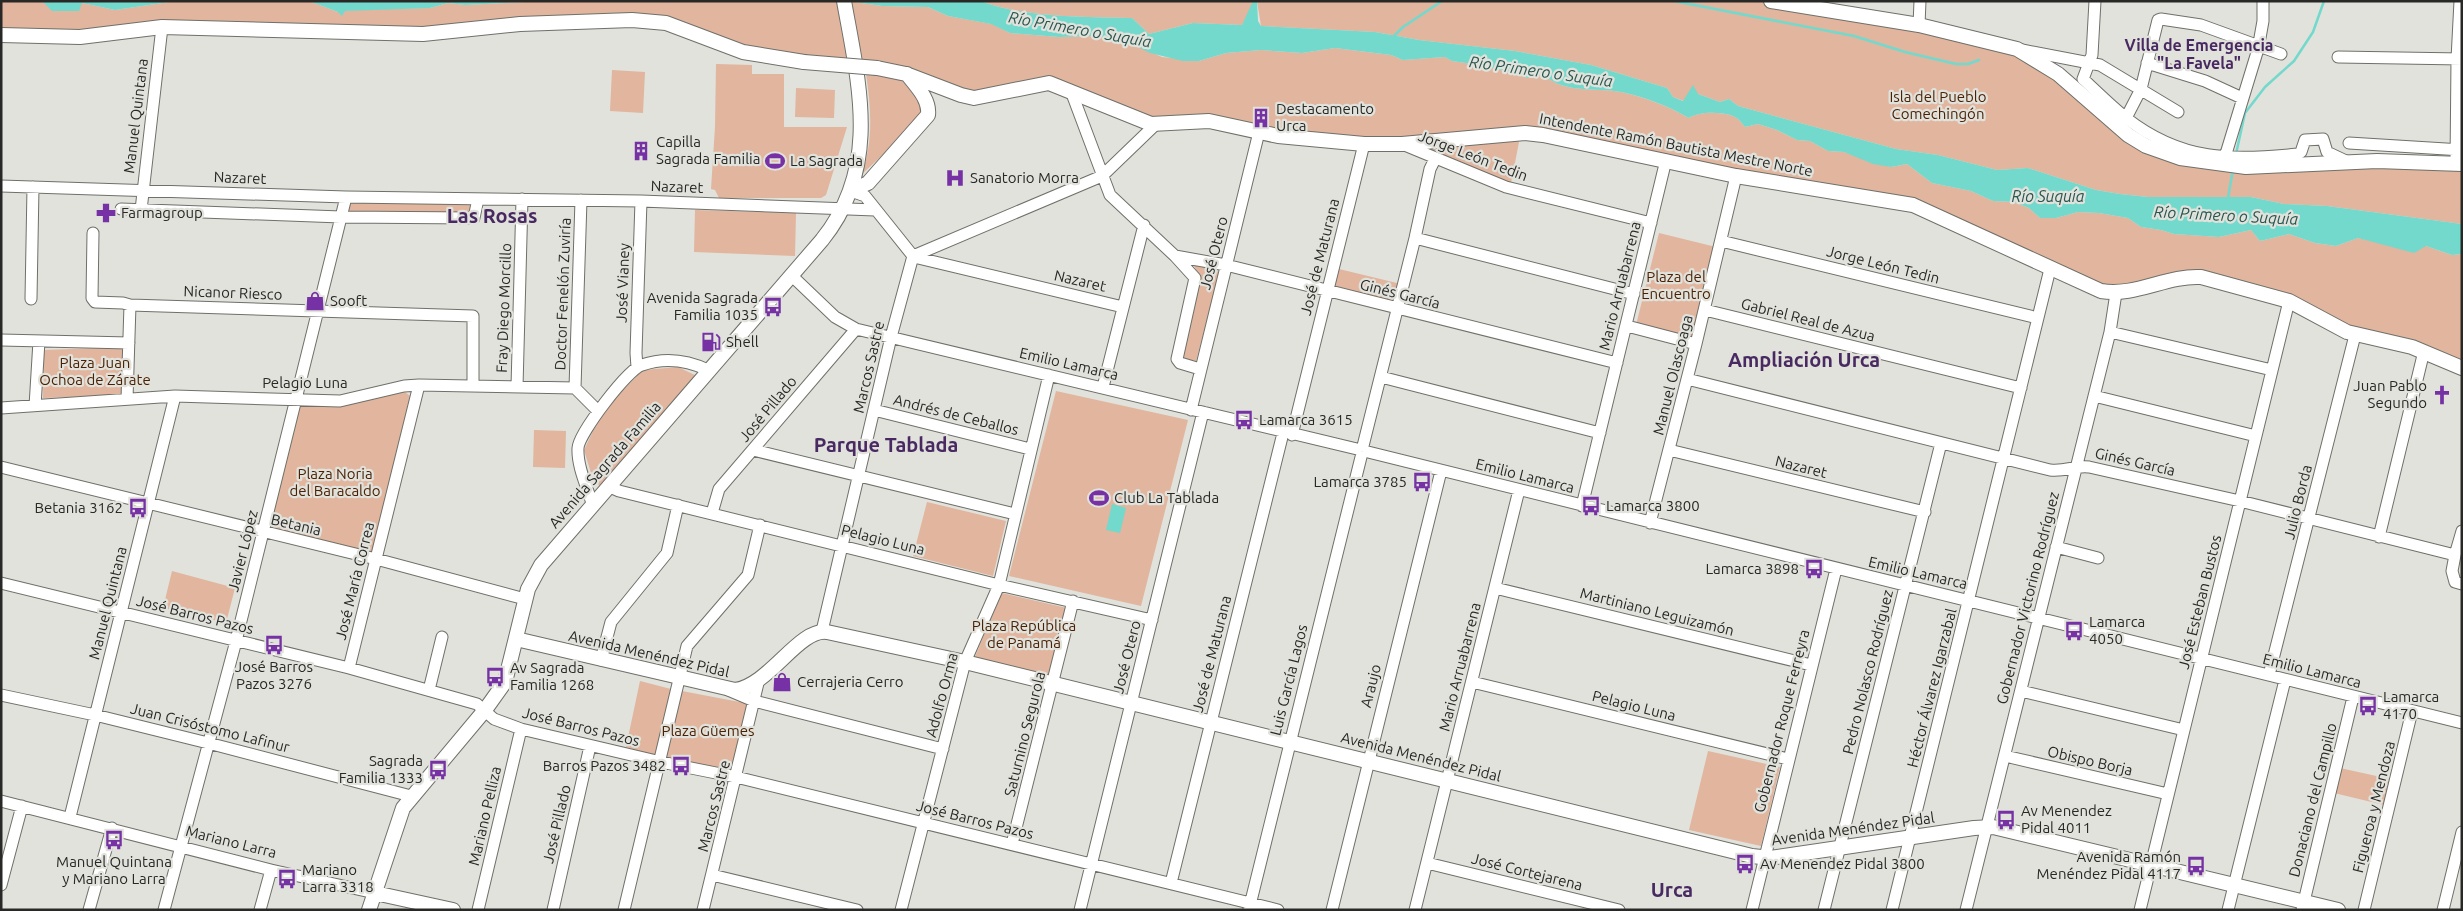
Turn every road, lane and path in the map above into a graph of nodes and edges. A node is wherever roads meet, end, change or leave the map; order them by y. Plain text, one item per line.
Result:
1 (844, 1) edge
2 (1771, 1) edge
3 (1920, 1) edge
4 (2095, 1) edge
5 (2263, 1) edge
6 (2460, 1) edge
7 (1919, 25) junction
8 (162, 26) junction
9 (1, 36) edge
10 (2258, 48) junction
11 (2018, 49) junction
12 (2281, 54) dead end
13 (2338, 57) dead end
14 (2459, 59) edge
15 (2090, 62) junction
16 (2147, 64) junction
17 (906, 74) junction
18 (2140, 89) junction
19 (1071, 91) junction
20 (2242, 98) junction
21 (2178, 112) dead end
22 (2126, 118) junction
23 (1156, 124) junction
24 (1259, 132) junction
25 (2309, 140) junction
26 (2349, 143) dead end
27 (1364, 144) junction
28 (1402, 144) junction
29 (2459, 149) edge
30 (1435, 159) junction
31 (1666, 160) junction
32 (2227, 160) junction
33 (2248, 163) junction
34 (2349, 163) junction
35 (2459, 164) edge
36 (2287, 166) junction
37 (1102, 176) junction
38 (1736, 176) junction
39 (1, 186) edge
40 (33, 187) junction
41 (142, 189) junction
42 (851, 191) junction
43 (346, 197) junction
44 (478, 199) junction
45 (522, 199) junction
46 (581, 200) junction
47 (641, 201) junction
48 (844, 207) junction
49 (121, 209) dead end
50 (141, 210) junction
51 (875, 210) junction
52 (341, 216) junction
53 (1651, 222) junction
54 (1144, 225) junction
55 (93, 233) dead end
56 (1415, 238) junction
57 (1721, 241) junction
58 (912, 256) junction
59 (1175, 256) junction
60 (1226, 265) junction
61 (2050, 269) junction
62 (791, 276) junction
63 (1328, 291) junction
64 (2116, 293) junction
65 (1634, 294) junction
66 (31, 299) dead end
67 (2289, 302) junction
68 (130, 305) junction
69 (1123, 307) junction
70 (1398, 309) junction
71 (317, 310) junction
72 (1704, 310) junction
73 (2038, 318) junction
74 (1627, 326) junction
75 (856, 329) junction
76 (2110, 332) junction
77 (2355, 335) junction
78 (891, 337) junction
79 (1, 340) edge
80 (39, 341) junction
81 (129, 343) junction
82 (1696, 344) junction
83 (2424, 350) junction
84 (1617, 363) junction
85 (637, 367) junction
86 (2462, 368) edge
87 (1200, 369) junction
88 (708, 370) junction
89 (2272, 370) junction
90 (1049, 375) junction
91 (1380, 377) junction
92 (1687, 380) junction
93 (419, 385) junction
94 (473, 386) junction
95 (517, 388) junction
96 (575, 388) junction
97 (1103, 388) junction
98 (2021, 388) junction
99 (175, 396) junction
100 (2094, 396) junction
101 (126, 398) junction
102 (296, 399) junction
103 (36, 406) junction
104 (1, 408) edge
105 (874, 410) junction
106 (598, 411) junction
107 (1197, 411) junction
108 (1600, 433) junction
109 (1287, 434) junction
110 (2256, 436) junction
111 (1941, 443) junction
112 (1030, 449) junction
113 (753, 450) junction
114 (1669, 450) junction
115 (1362, 451) junction
116 (2004, 457) junction
117 (1, 467) edge
118 (2074, 469) junction
119 (1441, 471) junction
120 (858, 477) junction
121 (608, 486) junction
122 (1520, 490) junction
123 (2240, 501) junction
124 (149, 503) junction
125 (592, 503) junction
126 (678, 506) junction
127 (1582, 506) junction
128 (1925, 512) junction
129 (712, 513) junction
130 (1015, 514) junction
131 (2309, 520) junction
132 (1650, 522) junction
133 (760, 524) junction
134 (2462, 531) edge
135 (263, 533) junction
136 (2379, 537) junction
137 (841, 545) junction
138 (2056, 547) junction
139 (2455, 555) junction
140 (2098, 558) dead end
141 (376, 559) junction
142 (1836, 569) junction
143 (1, 583) edge
144 (2462, 584) edge
145 (999, 585) junction
146 (1905, 586) junction
147 (1496, 588) junction
148 (525, 600) junction
149 (1970, 600) junction
150 (1073, 601) junction
151 (121, 612) junction
152 (2038, 617) junction
153 (1152, 620) junction
154 (822, 631) junction
155 (442, 637) dead end
156 (516, 639) junction
157 (236, 641) junction
158 (2202, 658) junction
159 (601, 660) junction
160 (965, 662) junction
161 (1811, 665) junction
162 (349, 668) junction
163 (2269, 676) junction
164 (680, 679) junction
165 (760, 679) junction
166 (2285, 680) junction
167 (1472, 682) junction
168 (1053, 684) junction
169 (728, 689) junction
170 (429, 690) junction
171 (2021, 691) junction
172 (1, 695) edge
173 (2353, 697) junction
174 (754, 700) junction
175 (1131, 703) junction
176 (485, 710) junction
177 (2412, 711) junction
178 (94, 715) junction
179 (1210, 722) junction
180 (2462, 723) edge
181 (521, 729) junction
182 (2184, 730) junction
183 (208, 742) junction
184 (1289, 742) junction
185 (590, 746) junction
186 (943, 750) junction
187 (2005, 756) junction
188 (1788, 759) junction
189 (1368, 761) junction
190 (661, 762) junction
191 (736, 777) junction
192 (1448, 780) junction
193 (2168, 794) junction
194 (411, 796) junction
195 (1, 801) edge
196 (22, 806) junction
197 (70, 817) junction
198 (925, 824) junction
199 (1986, 826) junction
200 (112, 828) junction
201 (2462, 832) edge
202 (1910, 836) junction
203 (1012, 844) junction
204 (182, 846) junction
205 (1840, 847) junction
206 (1763, 858) junction
207 (1428, 863) junction
208 (1090, 864) junction
209 (2151, 864) junction
210 (271, 870) junction
211 (712, 875) junction
212 (1171, 883) junction
213 (1, 885) edge
214 (2234, 885) junction
215 (375, 893) junction
216 (2303, 905) edge
217 (1249, 906) edge
218 (89, 910) edge
219 (164, 910) edge
220 (260, 910) edge
221 (369, 910) edge
222 (453, 910) edge
223 (478, 910) edge
224 (553, 910) edge
225 (624, 910) edge
226 (703, 910) edge
227 (856, 910) edge
228 (901, 910) edge
229 (1080, 910) edge
230 (1278, 910) edge
231 (1332, 910) edge
232 (1415, 910) edge
233 (1618, 910) edge
234 (1752, 910) edge
235 (1824, 910) edge
236 (1892, 910) edge
237 (1966, 910) edge
238 (2140, 910) edge
239 (2228, 910) edge
240 (2338, 910) edge
241 (2364, 910) edge
242 (2443, 910) edge

1 - 42 main road, Avenida Sagrada Familia
2 - 7 main road
3 - 7 street
4 - 15 street
5 - 10 street
6 - 14 street
7 - 11 main road
8 - 9 main road, Intendente Ramón Bautista Mestre Norte
8 - 17 main road, Intendente Ramón Bautista Mestre Norte, bridge
8 - 41 street, Manuel Quintana
10 - 12 street
10 - 16 street
10 - 20 street
11 - 15 street
11 - 32 main road
13 - 14 street
14 - 29 street
15 - 18 street
15 - 22 street
16 - 18 street
16 - 20 street
17 - 19 main road, Intendente Ramón Bautista Mestre Norte
17 - 42 main road
18 - 21 street
18 - 22 street
19 - 23 main road, Intendente Ramón Bautista Mestre Norte
19 - 37 street
20 - 32 street
22 - 32 street
23 - 24 main road, Intendente Ramón Bautista Mestre Norte
23 - 37 street
24 - 27 main road, Intendente Ramón Bautista Mestre Norte
24 - 60 street, José Otero
25 - 33 street
25 - 34 street
25 - 36 street
26 - 29 street
27 - 28 main road, Intendente Ramón Bautista Mestre Norte
27 - 63 street, José de Maturana
28 - 30 street, Jorge León Tedin
28 - 31 main road, Intendente Ramón Bautista Mestre Norte
29 - 35 street
30 - 53 street, Jorge León Tedin
30 - 56 street, Luis García Lagos
31 - 38 main road, Intendente Ramón Bautista Mestre Norte
31 - 53 street, Mario Arruabarrena
32 - 33 main road
33 - 36 main road
34 - 35 main road
34 - 36 main road
37 - 54 street
37 - 58 street
38 - 57 street, Manuel Olascoaga
38 - 61 main road, Intendente Ramón Bautista Mestre Norte
39 - 40 street, Nazaret
40 - 41 street, Nazaret
40 - 66 street
41 - 43 street, Nazaret
41 - 50 street, Manuel Quintana
42 - 48 main road, Avenida Sagrada Familia
42 - 51 street
43 - 44 street, Nazaret
43 - 52 street, Javier López
44 - 45 street, Nazaret
44 - 52 street
45 - 46 street, Nazaret
45 - 95 street, Fray Diego Morcillo
46 - 47 street, Nazaret
46 - 96 street, Doctor Fenelón Zuviría
47 - 48 street, Nazaret
47 - 85 street, José Vianey
48 - 51 street, Nazaret
48 - 62 main road, Avenida Sagrada Familia
49 - 50 street
50 - 52 street
51 - 58 street
52 - 71 street, Javier López
53 - 65 street, Mario Arruabarrena
54 - 59 street
54 - 69 street
55 - 68 street, Nicanor Riesco
56 - 65 street
56 - 70 street, Luis García Lagos
57 - 72 street, Manuel Olascoaga
57 - 73 street, Jorge León Tedin
58 - 69 street, Nazaret
58 - 78 street, Marcos Sastre
59 - 60 street, Ginés García
59 - 87 street
60 - 63 street, Ginés García
60 - 87 street, José Otero
61 - 64 main road, Intendente Ramón Bautista Mestre Norte
61 - 73 street, Héctor Álvarez Igarzabal
62 - 75 street, Emilio Lamarca
62 - 88 main road, Avenida Sagrada Familia
63 - 70 street, Ginés García
63 - 109 street, José de Maturana
64 - 67 main road, Intendente Ramón Bautista Mestre Norte
64 - 76 street, Gobernador Victorino Rodríguez
65 - 74 street, Mario Arruabarrena
67 - 77 main road, Intendente Ramón Bautista Mestre Norte
67 - 89 street, José Esteban Bustos
68 - 71 street, Nicanor Riesco
68 - 81 street
69 - 97 street
70 - 84 street, Ginés García
70 - 91 street, Luis García Lagos
71 - 94 street, Nicanor Riesco
71 - 102 street, Javier López
72 - 82 street, Manuel Olascoaga
72 - 98 street, Gabriel Real de Azua
73 - 98 street, Héctor Álvarez Igarzabal
74 - 82 street
74 - 84 street, Mario Arruabarrena
75 - 78 street, Emilio Lamarca
75 - 113 street, José Pillado
76 - 89 street
76 - 100 street, Gobernador Victorino Rodríguez
77 - 83 main road, Intendente Ramón Bautista Mestre Norte
77 - 131 street, Julio Borda
78 - 90 street, Emilio Lamarca
78 - 105 street, Marcos Sastre
79 - 80 street
80 - 81 street
80 - 103 street
81 - 101 street
82 - 92 street, Manuel Olascoaga
83 - 86 main road, Intendente Ramón Bautista Mestre Norte
83 - 136 street
84 - 108 street, Mario Arruabarrena
85 - 88 street
85 - 106 street
87 - 107 street, José Otero
88 - 121 main road, Avenida Sagrada Familia
89 - 110 street, José Esteban Bustos
90 - 97 street, Emilio Lamarca
90 - 112 street, Adolfo Orma
91 - 108 street
91 - 115 street, Luis García Lagos
92 - 111 street, Ginés García
92 - 114 street, Manuel Olascoaga
93 - 94 street, Pelagio Luna
93 - 102 street, Pelagio Luna
93 - 141 street, José María Correa
94 - 95 street, Pelagio Luna
95 - 96 street, Pelagio Luna
96 - 106 street
97 - 107 street, Emilio Lamarca
98 - 116 street, Héctor Álvarez Igarzabal
99 - 101 street, Pelagio Luna
99 - 102 street, Pelagio Luna
99 - 124 street, Manuel Quintana
100 - 110 street
100 - 118 street, Gobernador Victorino Rodríguez
101 - 103 street, Pelagio Luna
102 - 135 street, Javier López
103 - 104 street, Pelagio Luna
105 - 112 street, Andrés de Ceballos
105 - 120 street, Marcos Sastre
106 - 125 street
107 - 109 street, Emilio Lamarca
107 - 153 street, José Otero
108 - 127 street, Mario Arruabarrena
109 - 115 street, Emilio Lamarca
109 - 179 street, José de Maturana
110 - 123 street, José Esteban Bustos
111 - 116 street, Ginés García
111 - 128 street, Pedro Nolasco Rodríguez
112 - 130 street, Adolfo Orma
113 - 120 street
113 - 129 street, José Pillado
114 - 128 street, Nazaret
114 - 132 street, Manuel Olascoaga
115 - 119 street, Emilio Lamarca
115 - 184 street, Luis García Lagos
116 - 118 street, Ginés García
116 - 149 street, Héctor Álvarez Igarzabal
117 - 124 street, Betania
118 - 123 street, Ginés García
118 - 138 street, Gobernador Victorino Rodríguez
119 - 122 street, Emilio Lamarca
119 - 189 street, Araujo
120 - 130 street
120 - 137 street, Marcos Sastre
121 - 125 main road, Avenida Sagrada Familia
121 - 126 street, Pelagio Luna
122 - 127 street, Emilio Lamarca
122 - 147 street, Mario Arruabarrena
123 - 131 street, Ginés García
123 - 158 street, José Esteban Bustos
124 - 135 street, Betania
124 - 151 street, Manuel Quintana
125 - 148 main road, Avenida Sagrada Familia
126 - 129 street, Pelagio Luna
126 - 159 street
127 - 132 street, Emilio Lamarca
128 - 146 street, Pedro Nolasco Rodríguez
129 - 133 street, Pelagio Luna
130 - 145 street, Adolfo Orma
131 - 136 street, Ginés García
131 - 163 street, Julio Borda
132 - 142 street, Emilio Lamarca
133 - 137 street, Pelagio Luna
133 - 164 street
134 - 139 street
135 - 141 street, Betania
135 - 157 street, Javier López
136 - 139 street, Ginés García
137 - 145 street, Pelagio Luna
137 - 154 street, Marcos Sastre
138 - 140 street
138 - 152 street, Gobernador Victorino Rodríguez
139 - 144 street
141 - 148 street, Betania
141 - 162 street, José María Correa
142 - 146 street, Emilio Lamarca
142 - 161 street, Gobernador Roque Ferreyra
143 - 151 street, José Barros Pazos
145 - 150 street, Pelagio Luna
145 - 160 street, Adolfo Orma
146 - 149 street, Emilio Lamarca
146 - 205 street, Pedro Nolasco Rodríguez
147 - 161 street, Martiniano Leguizamón
147 - 167 street, Mario Arruabarrena
148 - 156 main road, Avenida Sagrada Familia
149 - 152 street, Emilio Lamarca
149 - 202 street, Héctor Álvarez Igarzabal
150 - 153 street, Pelagio Luna
150 - 168 street, Saturnino Segurola
151 - 157 street, José Barros Pazos
151 - 178 street, Manuel Quintana
152 - 158 street, Emilio Lamarca
152 - 171 street, Gobernador Victorino Rodríguez
153 - 175 street, José Otero
154 - 160 main road, Avenida Menéndez Pidal
154 - 165 main road, Avenida Menéndez Pidal
155 - 170 street
156 - 159 main road, Avenida Menéndez Pidal
156 - 176 main road, Avenida Sagrada Familia
157 - 162 street, José Barros Pazos
157 - 183 street, Javier López
158 - 163 street, Emilio Lamarca
158 - 182 street, José Esteban Bustos
159 - 164 main road, Avenida Menéndez Pidal
160 - 168 main road, Avenida Menéndez Pidal
160 - 186 street, Adolfo Orma
161 - 188 street, Gobernador Roque Ferreyra
162 - 170 street, José Barros Pazos
163 - 166 street, Emilio Lamarca
164 - 169 main road, Avenida Menéndez Pidal
164 - 190 street
165 - 169 main road, Avenida Menéndez Pidal
165 - 174 street, Marcos Sastre
166 - 173 street, Emilio Lamarca
166 - 214 street
167 - 188 street, Pelagio Luna
167 - 192 street, Mario Arruabarrena
168 - 175 main road, Avenida Menéndez Pidal
168 - 203 street, Saturnino Segurola
169 - 174 street
170 - 176 street, José Barros Pazos
171 - 182 street
171 - 187 street, Gobernador Victorino Rodríguez
172 - 178 street, Juan Crisóstomo Lafinur
173 - 177 street, Emilio Lamarca
173 - 216 street, Donaciano del Campillo
174 - 186 street
174 - 191 street, Marcos Sastre
175 - 179 main road, Avenida Menéndez Pidal
175 - 208 street, José Otero
176 - 181 street, José Barros Pazos
176 - 194 main road, Avenida Sagrada Familia
177 - 180 street, Emilio Lamarca
177 - 241 street, Figueroa y Mendoza
178 - 183 street, Juan Crisóstomo Lafinur
178 - 197 street, Manuel Quintana
179 - 184 main road, Avenida Menéndez Pidal
179 - 212 street, José de Maturana
181 - 185 street, José Barros Pazos
181 - 223 street, Mariano Pelliza
182 - 193 street, José Esteban Bustos
183 - 194 street, Juan Crisóstomo Lafinur
183 - 204 street, Javier López
184 - 189 main road, Avenida Menéndez Pidal
184 - 217 street, Luis García Lagos
185 - 190 street, José Barros Pazos
185 - 224 street, José Pillado
186 - 198 street, Adolfo Orma
187 - 193 street, Obispo Borja
187 - 199 street, Gobernador Victorino Rodríguez
188 - 206 street, Gobernador Roque Ferreyra
189 - 192 main road, Avenida Menéndez Pidal
189 - 231 street, Araujo
190 - 191 street, José Barros Pazos
190 - 225 street
191 - 198 street, José Barros Pazos
191 - 211 street, Marcos Sastre
192 - 206 main road, Avenida Menéndez Pidal
192 - 207 street, Mario Arruabarrena
193 - 209 street, José Esteban Bustos
194 - 215 main road, Avenida Sagrada Familia
195 - 196 street, Mariano Larra
196 - 197 street, Mariano Larra
196 - 213 street
197 - 200 street, Mariano Larra
198 - 203 street, José Barros Pazos
198 - 228 street, Adolfo Orma
199 - 202 main road, Avenida Menéndez Pidal
199 - 209 main road, Avenida Menéndez Pidal
199 - 237 street, Gobernador Victorino Rodríguez
200 - 204 street, Mariano Larra
200 - 218 street
201 - 242 street
202 - 205 main road, Avenida Menéndez Pidal
202 - 236 street, Héctor Álvarez Igarzabal
203 - 208 street, José Barros Pazos
204 - 210 street, Mariano Larra
204 - 219 street, Javier López
205 - 206 main road, Avenida Menéndez Pidal
205 - 235 street, Pedro Nolasco Rodríguez
206 - 234 street, Gobernador Roque Ferreyra
207 - 232 street, Mario Arruabarrena
207 - 233 street, José Cortejarena
208 - 212 street, José Barros Pazos
208 - 229 street, José Otero
209 - 214 main road, Avenida Menéndez Pidal
209 - 238 street, José Esteban Bustos
210 - 215 street, Mariano Larra
210 - 220 street
211 - 226 street, Marcos Sastre
211 - 227 street
212 - 217 street, José Barros Pazos
214 - 216 main road, Avenida Menéndez Pidal
214 - 239 street
215 - 221 main road, Avenida Sagrada Familia
215 - 222 main road, Mariano Larra
216 - 240 main road, Avenida Menéndez Pidal
217 - 230 street, José Barros Pazos

